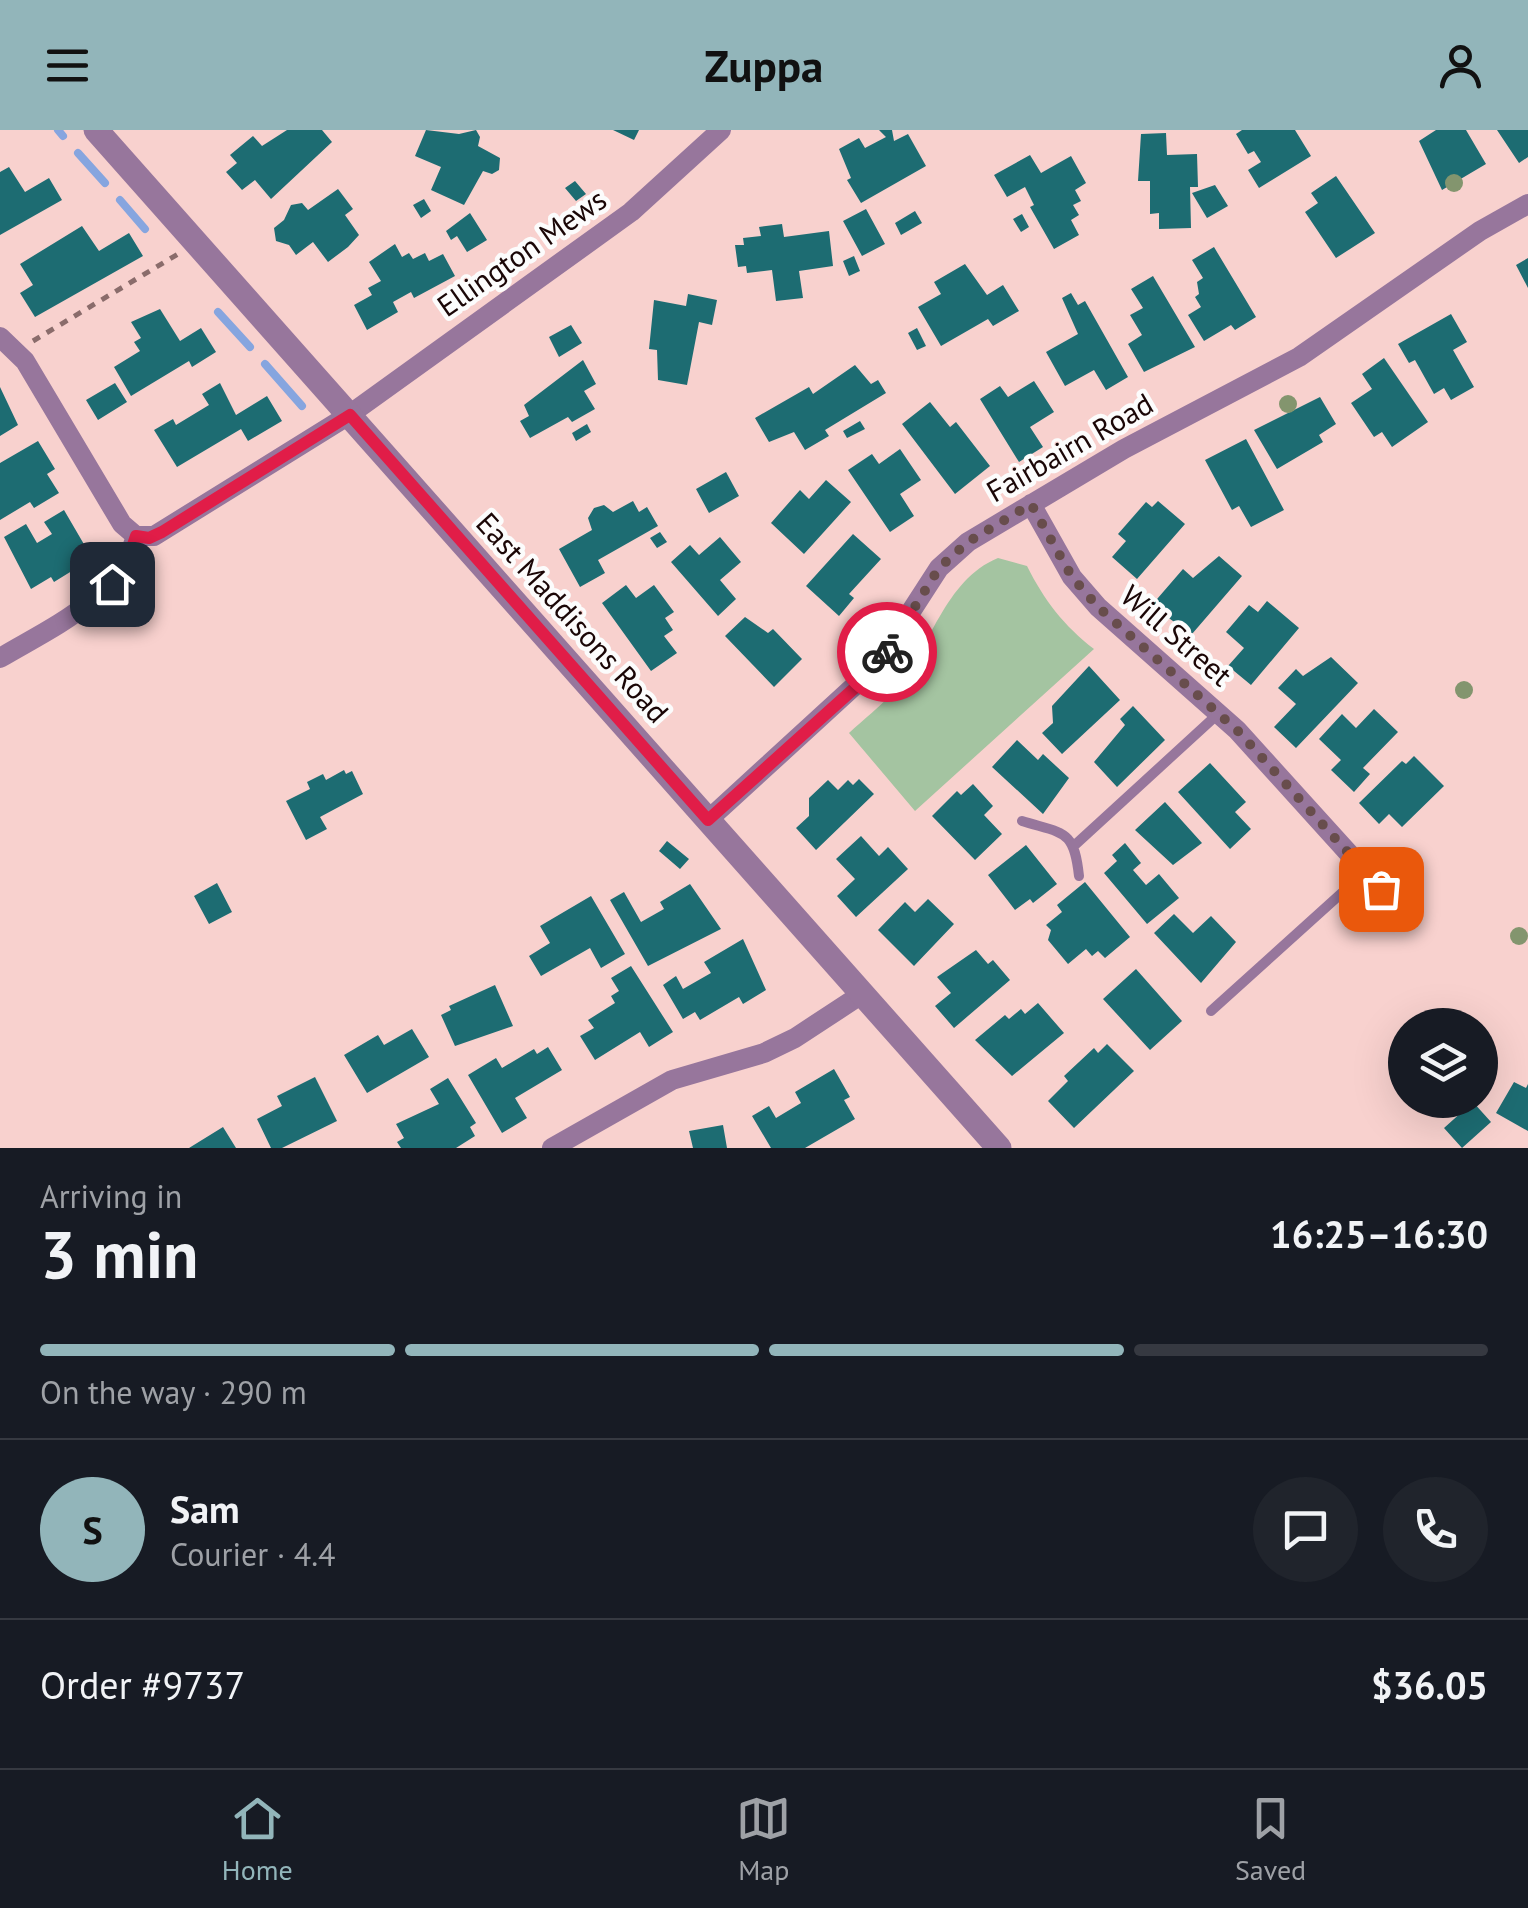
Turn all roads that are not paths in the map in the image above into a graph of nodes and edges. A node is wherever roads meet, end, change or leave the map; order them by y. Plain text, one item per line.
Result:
1 (96, 130) edge
2 (721, 130) edge
3 (1528, 204) edge
4 (0, 337) edge
5 (350, 415) junction
6 (1031, 504) junction
7 (136, 536) junction
8 (0, 658) edge
9 (1219, 714) junction
10 (708, 820) junction
11 (1022, 821) dead end
12 (1076, 844) junction
13 (1364, 872) junction
14 (1079, 876) dead end
15 (1381, 889) dead end
16 (862, 994) junction
17 (1211, 1011) dead end
18 (552, 1148) edge
19 (999, 1148) edge

1 - 5 street, East Maddisons Road
2 - 5 street, Ellington Mews
3 - 6 street, Fairbairn Road
4 - 7 street
5 - 7 street, Ellington Mews
5 - 10 street, East Maddisons Road
6 - 9 street, Will Street
6 - 10 street, Fairbairn Road
7 - 8 street
9 - 12 lane
9 - 13 street, Will Street
10 - 16 street, East Maddisons Road
11 - 12 lane
12 - 14 lane
13 - 15 street, Will Street
13 - 17 lane
16 - 18 street
16 - 19 street, East Maddisons Road

